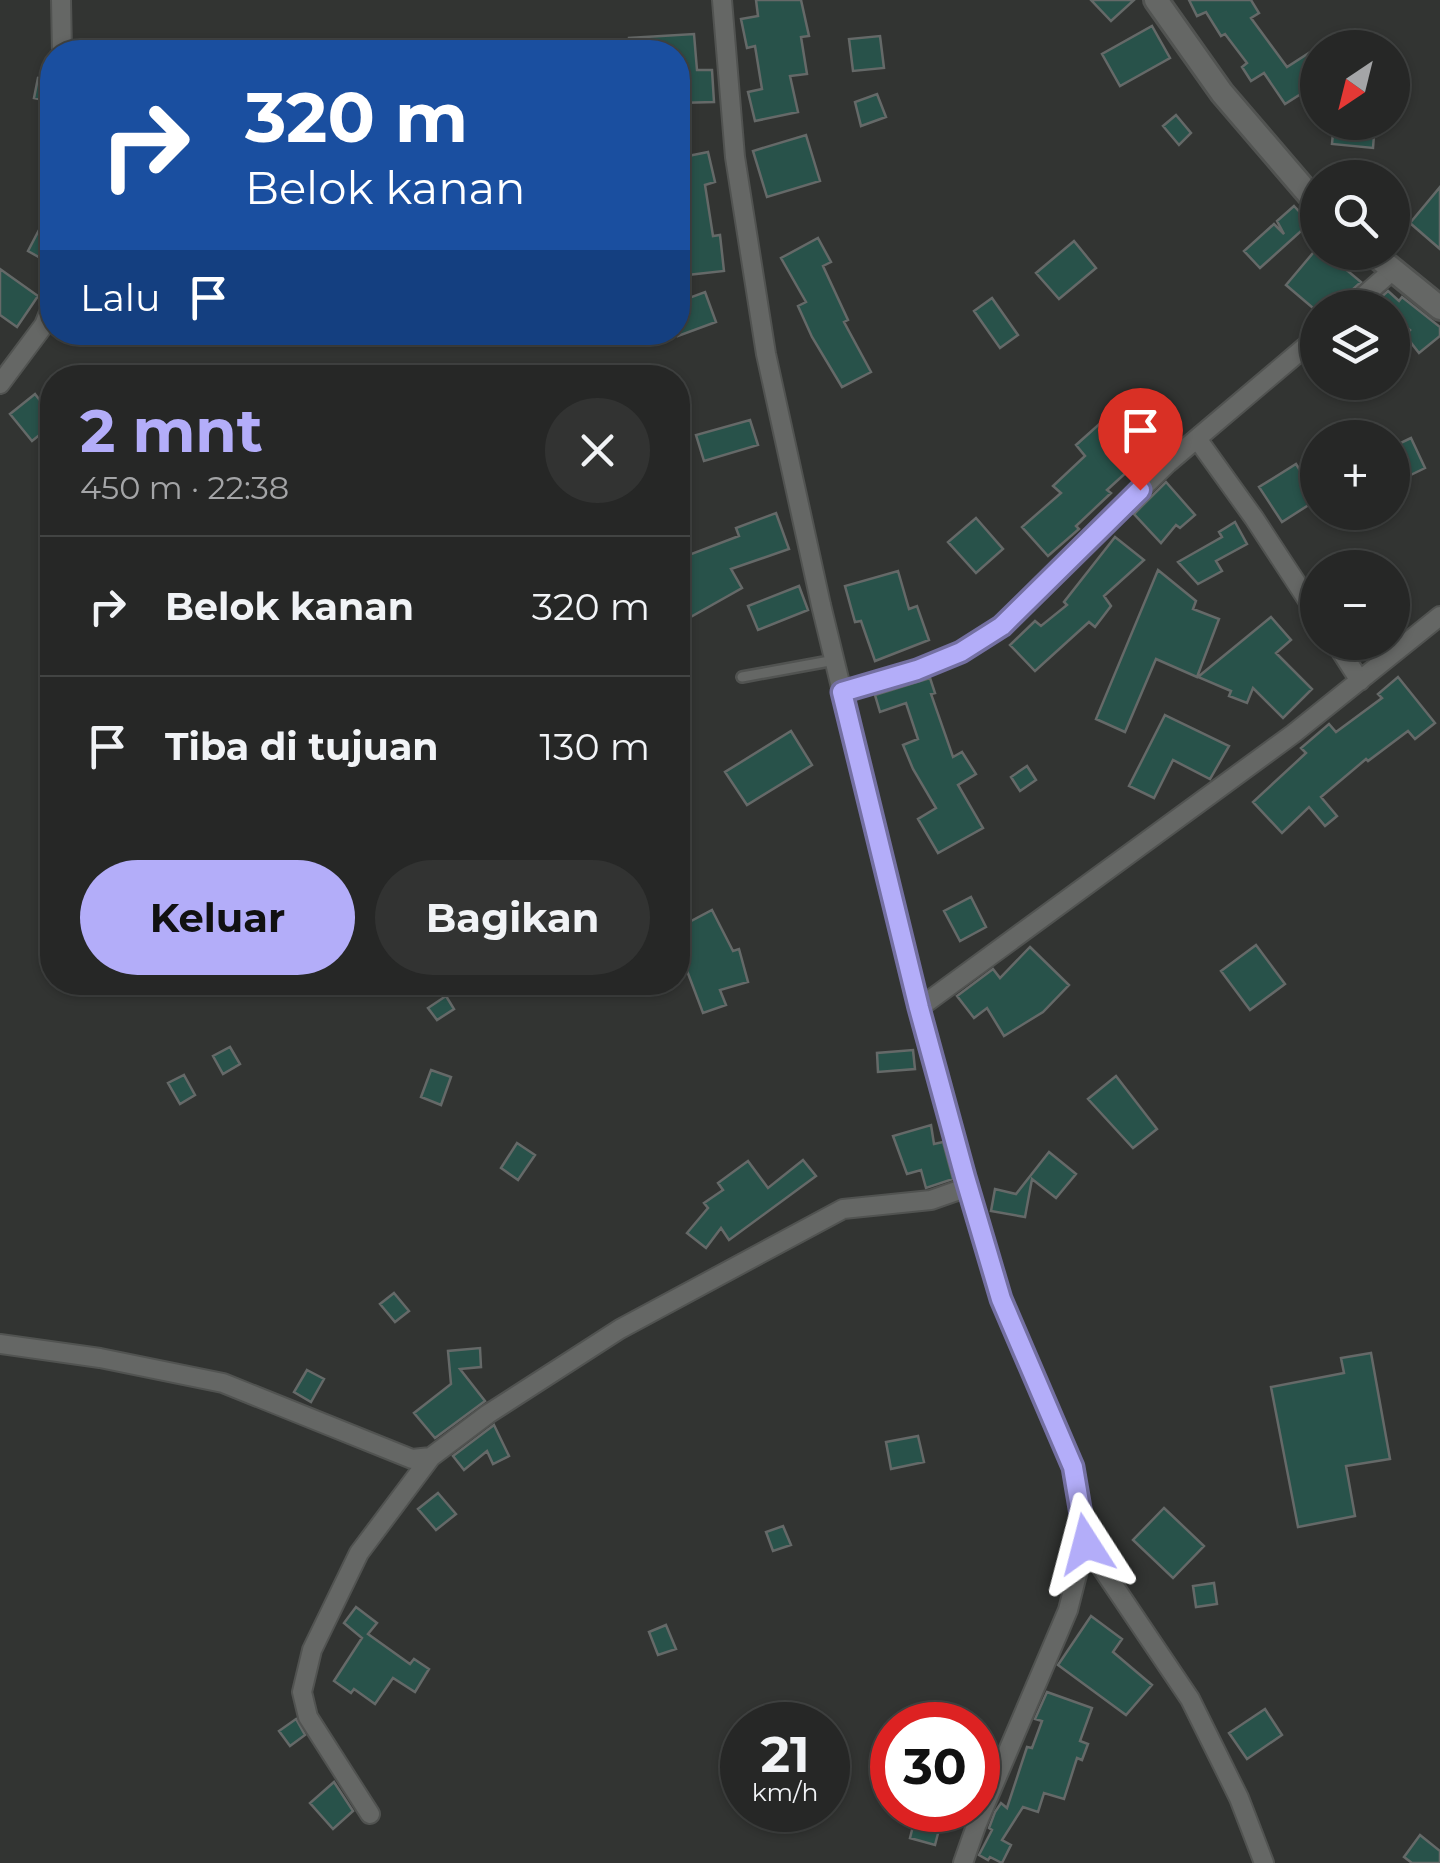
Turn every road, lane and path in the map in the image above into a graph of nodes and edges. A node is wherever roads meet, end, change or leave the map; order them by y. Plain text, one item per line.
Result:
1 (61, 0) edge
2 (722, 0) edge
3 (1156, 0) edge
4 (62, 40) edge
5 (1300, 184) edge
6 (1393, 270) joint
7 (1370, 290) edge
8 (1435, 296) edge
9 (40, 330) edge
10 (1300, 352) edge
11 (0, 384) edge
12 (1198, 440) junction
13 (1300, 588) edge
14 (1440, 616) edge
15 (835, 660) junction
16 (1347, 660) edge
17 (742, 677) dead end
18 (1360, 681) junction
19 (842, 692) junction
20 (919, 1008) junction
21 (968, 1187) junction
22 (0, 1344) edge
23 (431, 1456) junction
24 (1086, 1544) junction
25 (370, 1814) dead end
26 (964, 1863) edge
27 (1264, 1863) edge

1 - 4 street
2 - 15 street
3 - 5 street
6 - 7 street
6 - 8 street
9 - 11 street
10 - 12 street
12 - 13 street
12 - 19 street
14 - 18 street
15 - 17 lane
15 - 19 street
16 - 18 street
18 - 20 street
19 - 20 street
20 - 21 street
21 - 23 street
21 - 24 street
22 - 23 street
23 - 25 street
24 - 26 street
24 - 27 street

